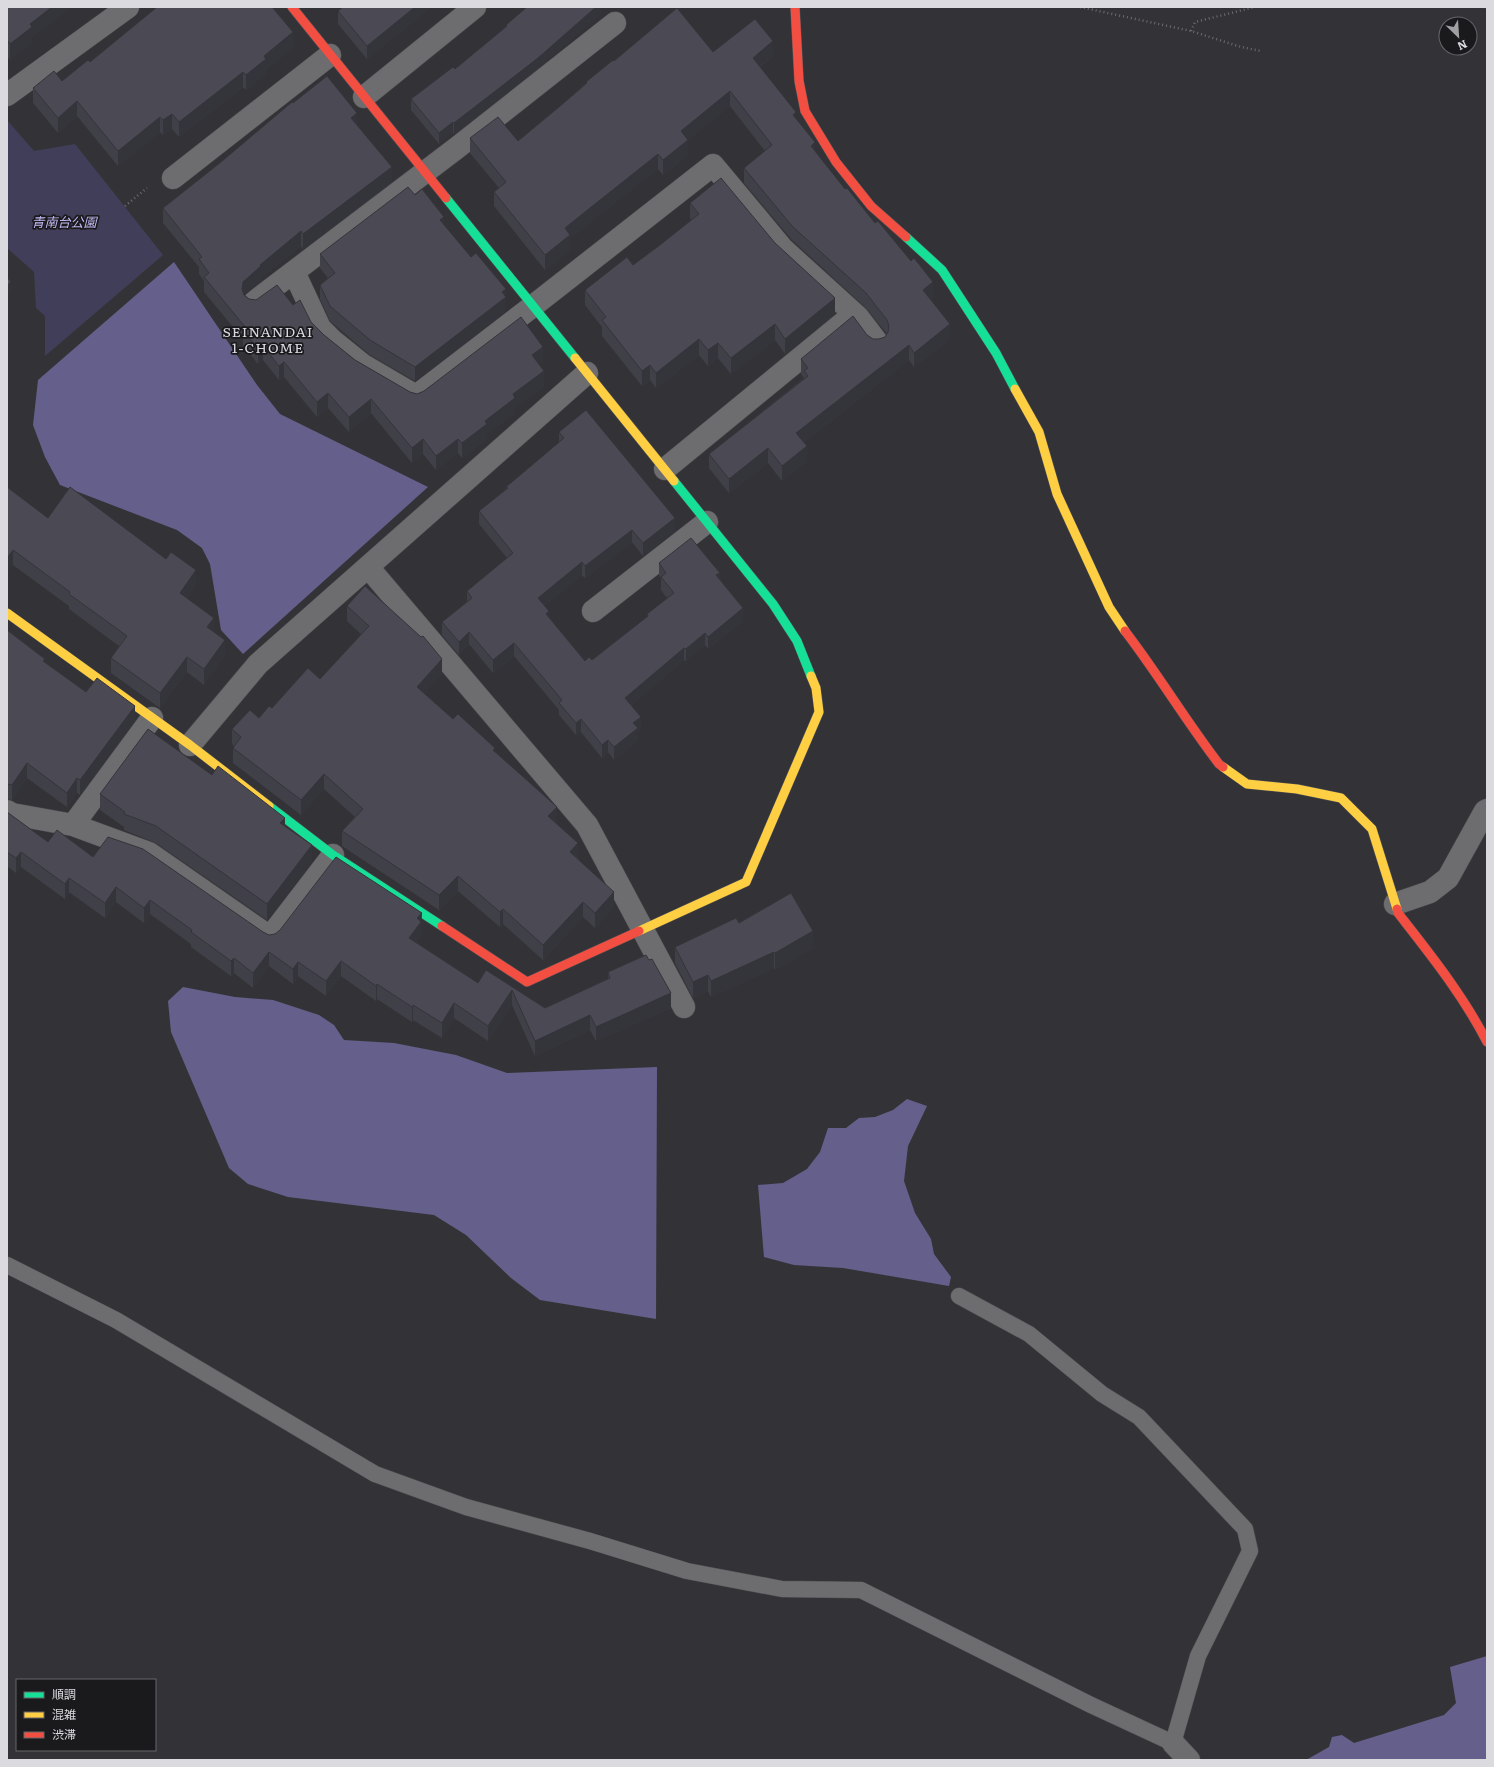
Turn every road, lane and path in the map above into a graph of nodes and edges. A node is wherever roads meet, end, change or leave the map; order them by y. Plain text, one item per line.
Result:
1 (128, 7) edge
2 (292, 7) edge
3 (475, 7) edge
4 (795, 7) edge
5 (1080, 7) edge
6 (1255, 7) edge
7 (1484, 7) edge
8 (1487, 10) edge
9 (615, 23) dead end
10 (1191, 31) junction
11 (1261, 51) dead end
12 (330, 55) junction
13 (7, 95) edge
14 (364, 97) junction
15 (425, 172) junction
16 (173, 178) dead end
17 (294, 272) junction
18 (254, 302) edge
19 (533, 306) junction
20 (854, 314) junction
21 (877, 342) edge
22 (587, 373) junction
23 (664, 469) junction
24 (707, 522) junction
25 (368, 567) junction
26 (593, 611) dead end
27 (7, 613) edge
28 (152, 718) junction
29 (190, 746) junction
30 (1487, 810) edge
31 (7, 811) edge
32 (73, 826) junction
33 (334, 855) junction
34 (1395, 904) junction
35 (644, 929) junction
36 (684, 1007) dead end
37 (1487, 1042) edge
38 (7, 1265) edge
39 (959, 1296) dead end
40 (1173, 1743) junction
41 (1189, 1760) edge

1 - 13 street
2 - 12 street
3 - 14 street
4 - 34 street
5 - 10 path
6 - 10 path
7 - 8 path
9 - 15 street
10 - 11 path
12 - 14 street
12 - 16 street
14 - 15 street
15 - 17 street
15 - 19 street
17 - 18 street
17 - 19 street
19 - 20 street
19 - 22 street
20 - 21 street
20 - 23 street
22 - 23 street
22 - 25 street
23 - 24 street
24 - 26 street
24 - 35 street
25 - 29 street
25 - 35 street
27 - 28 street
28 - 29 street
28 - 32 street
29 - 33 street
30 - 34 street
31 - 32 street
32 - 33 street
33 - 35 street
34 - 37 street
35 - 36 street
38 - 40 lane
39 - 40 lane
40 - 41 street

